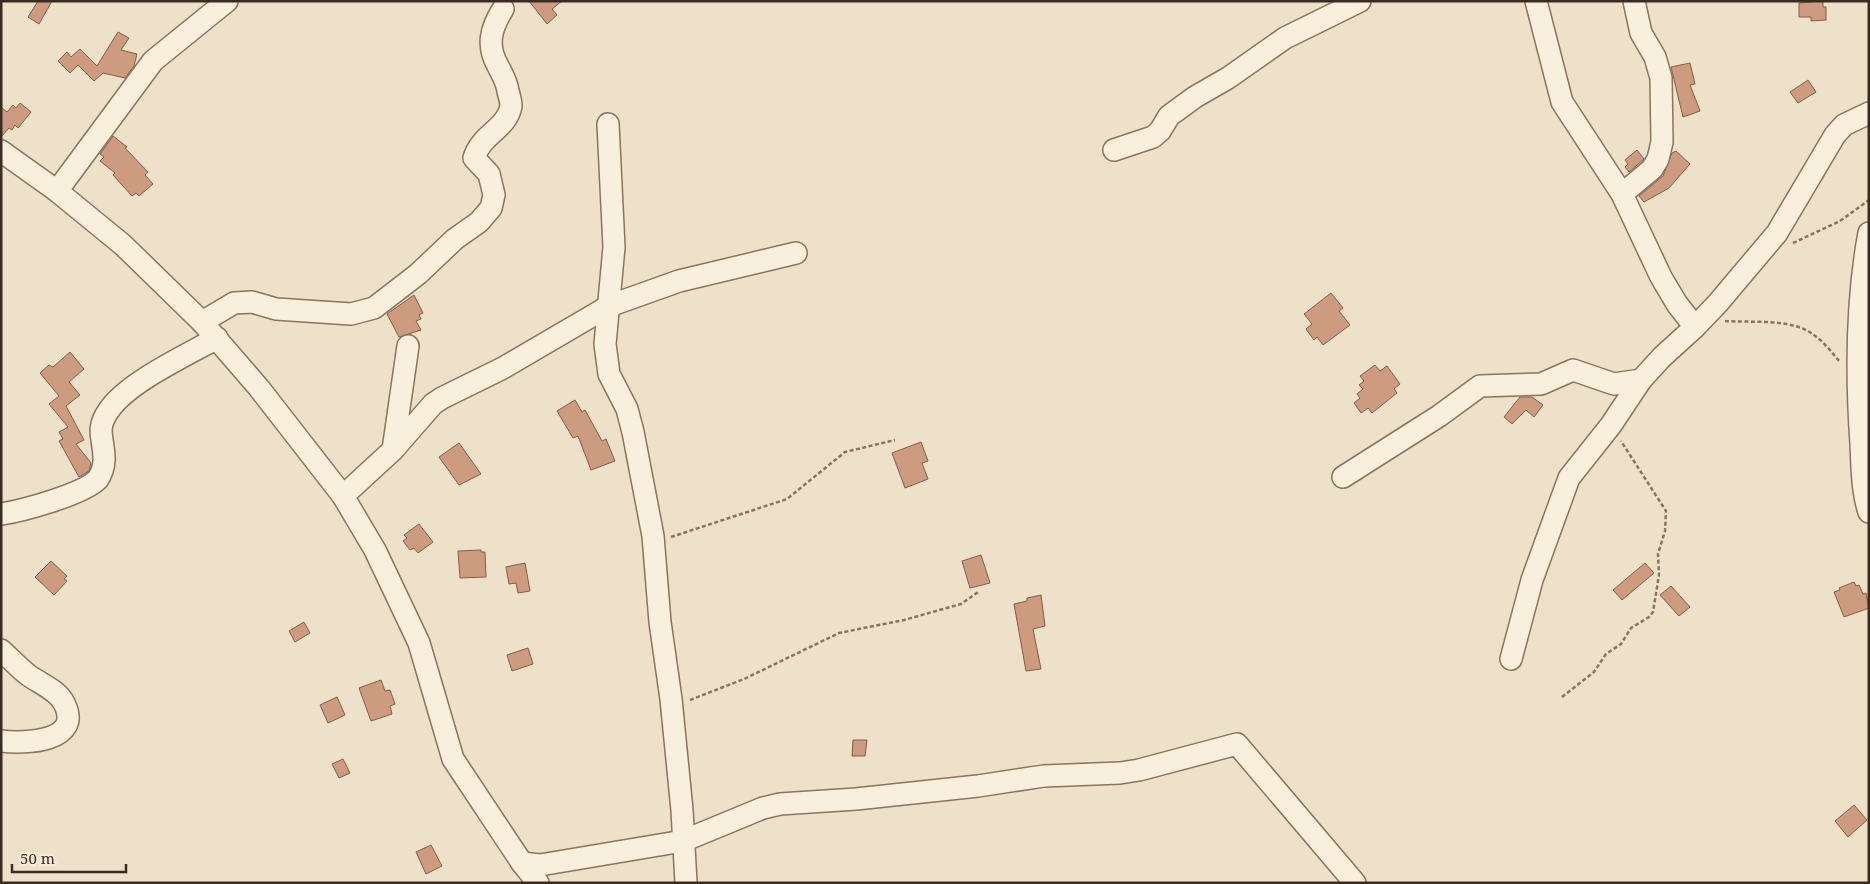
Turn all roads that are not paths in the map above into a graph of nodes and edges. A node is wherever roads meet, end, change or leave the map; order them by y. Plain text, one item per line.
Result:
1 (227, 1) edge
2 (1360, 1) edge
3 (1536, 1) edge
4 (1634, 1) edge
5 (503, 9) dead end
6 (1869, 113) edge
7 (608, 124) dead end
8 (1114, 150) dead end
9 (1, 151) edge
10 (57, 191) junction
11 (1622, 194) junction
12 (1869, 233) edge
13 (796, 253) dead end
14 (609, 306) junction
15 (202, 322) junction
16 (1700, 323) junction
17 (216, 338) junction
18 (408, 346) dead end
19 (1641, 380) junction
20 (393, 450) junction
21 (1343, 477) dead end
22 (344, 496) junction
23 (1869, 512) edge
24 (1, 514) edge
25 (1, 650) edge
26 (1511, 659) dead end
27 (1, 741) edge
28 (683, 841) junction
29 (522, 863) junction
30 (538, 883) edge
31 (686, 883) edge
32 (1355, 883) edge

1 - 10 street
2 - 8 street
3 - 11 street
4 - 11 street
5 - 15 street
6 - 16 street
7 - 14 street
9 - 10 street
10 - 15 street
11 - 16 street
12 - 23 street
13 - 14 street
14 - 20 street
14 - 28 street
15 - 17 street
16 - 19 street
17 - 22 street
17 - 24 street
18 - 20 street
19 - 21 street
19 - 26 street
20 - 22 street
22 - 29 street
25 - 27 street
28 - 29 street
28 - 31 street
28 - 32 street
29 - 30 street

